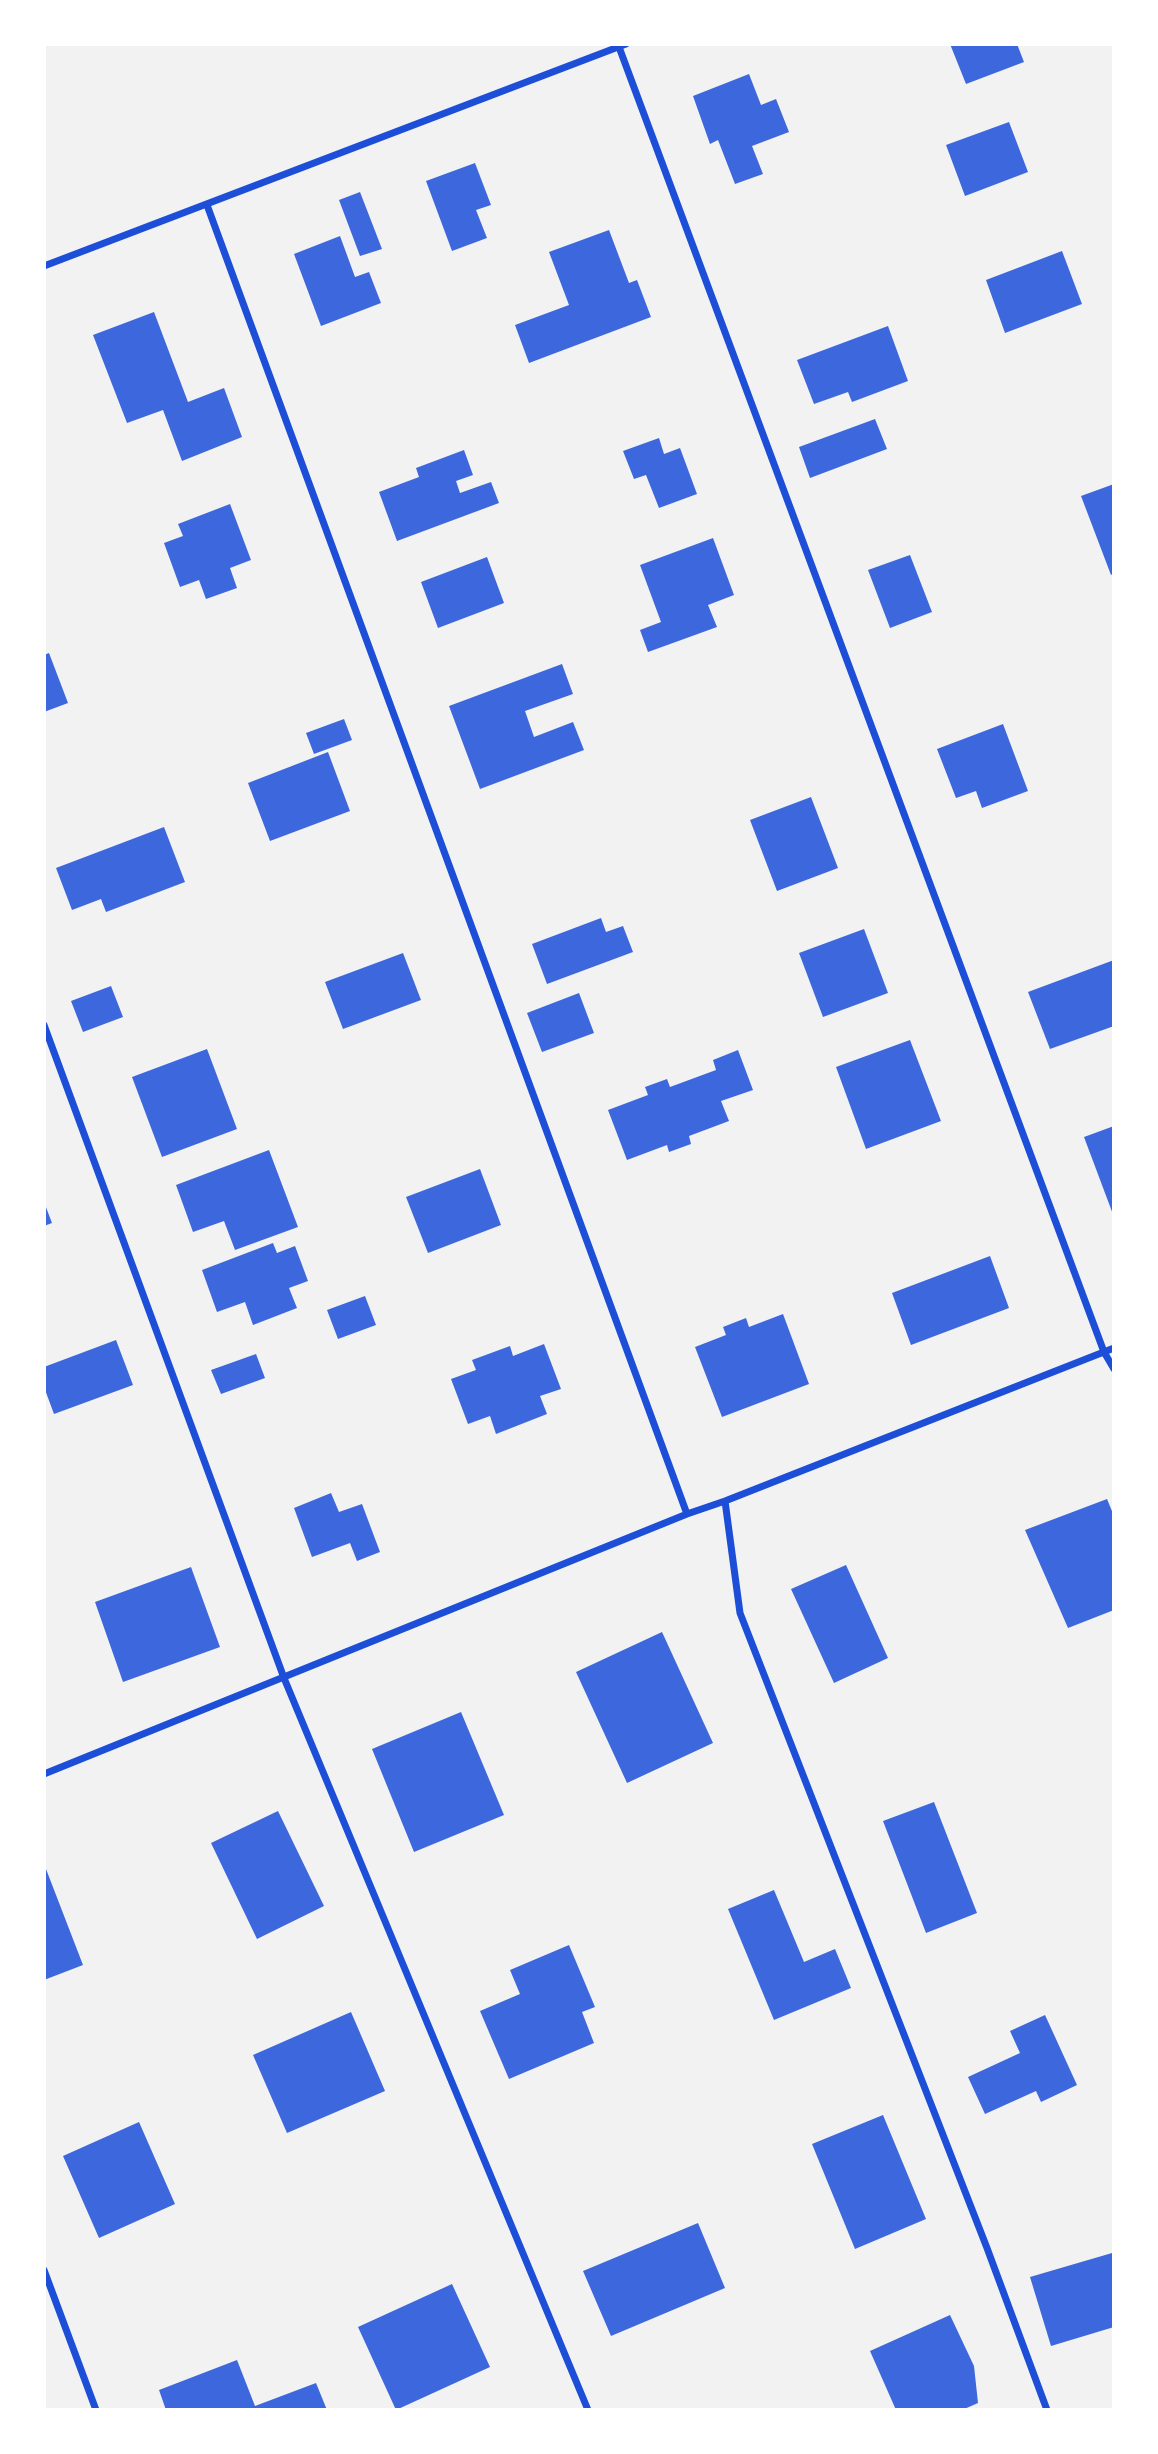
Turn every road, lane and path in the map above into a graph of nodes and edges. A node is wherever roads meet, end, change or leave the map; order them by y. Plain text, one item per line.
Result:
1 (622, 45) edge
2 (207, 205) junction
3 (44, 266) edge
4 (44, 1025) edge
5 (1114, 1348) edge
6 (1104, 1352) junction
7 (1114, 1369) edge
8 (725, 1502) junction
9 (687, 1514) junction
10 (284, 1678) junction
11 (44, 1774) edge
12 (44, 2270) edge
13 (96, 2410) edge
14 (588, 2410) edge
15 (1046, 2410) edge

1 - 2 street
1 - 6 street
2 - 3 street
2 - 9 street
4 - 10 street
5 - 6 street
6 - 7 street
6 - 8 street
8 - 9 street
8 - 15 street
9 - 10 street
10 - 11 street
10 - 14 street
12 - 13 street

